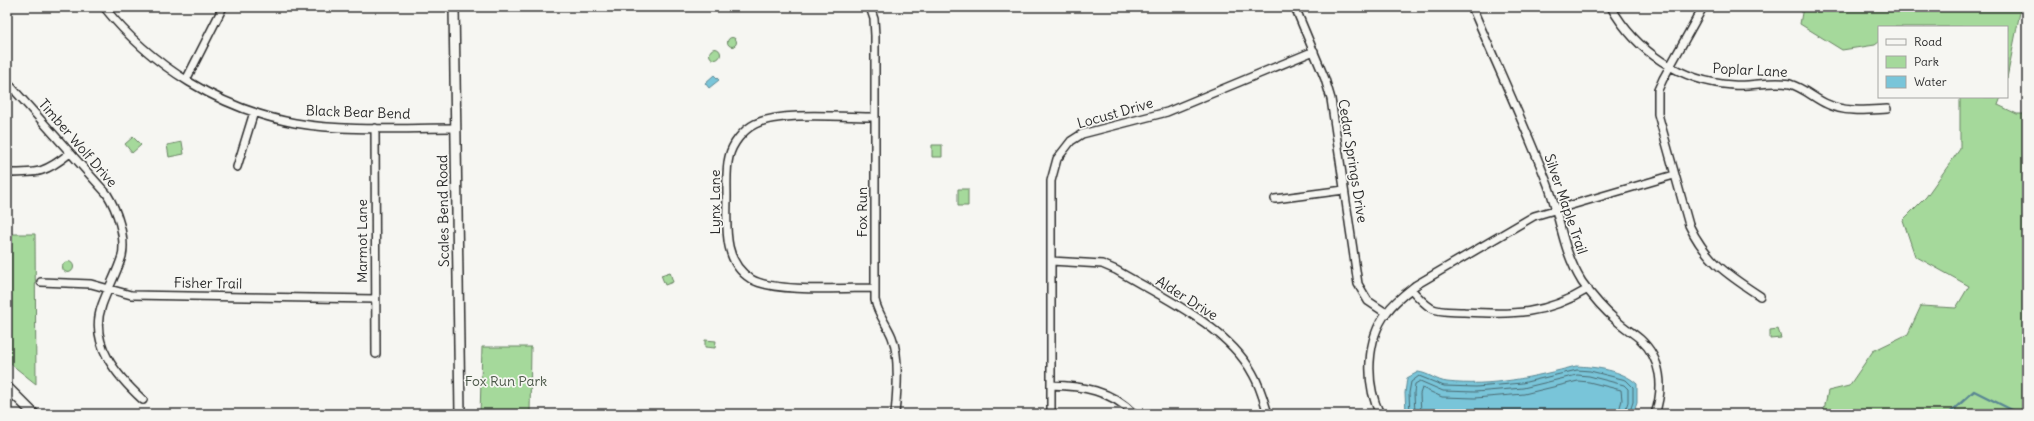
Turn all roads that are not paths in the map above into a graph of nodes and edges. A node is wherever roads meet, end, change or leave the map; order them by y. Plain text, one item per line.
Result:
1 (104, 7) edge
2 (223, 7) edge
3 (454, 7) edge
4 (870, 7) edge
5 (1295, 7) edge
6 (1472, 7) edge
7 (1610, 7) edge
8 (1703, 7) edge
9 (1314, 51) junction
10 (1669, 66) junction
11 (186, 80) junction
12 (7, 82) edge
13 (1887, 109) dead end
14 (254, 112) junction
15 (875, 117) junction
16 (375, 128) junction
17 (456, 128) junction
18 (70, 153) junction
19 (237, 168) dead end
20 (7, 173) edge
21 (1674, 176) junction
22 (1344, 190) junction
23 (1275, 199) dead end
24 (1555, 210) junction
25 (1051, 261) junction
26 (41, 282) dead end
27 (874, 288) junction
28 (108, 289) junction
29 (1411, 289) junction
30 (1588, 289) junction
31 (1760, 296) dead end
32 (376, 299) junction
33 (1386, 313) junction
34 (376, 354) dead end
35 (1051, 385) junction
36 (7, 388) edge
37 (143, 400) dead end
38 (34, 414) edge
39 (460, 414) edge
40 (614, 414) edge
41 (641, 414) edge
42 (895, 414) edge
43 (1051, 414) edge
44 (1134, 414) edge
45 (1268, 414) edge
46 (1380, 414) edge
47 (1654, 414) edge

1 - 11 street, Black Bear Bend
2 - 11 street
3 - 17 street, Scales Bend Road
4 - 15 street, Fox Run
5 - 9 street, Cedar Springs Drive
6 - 24 street, Silver Maple Trail
7 - 10 street, Poplar Lane
8 - 10 street
9 - 22 street, Cedar Springs Drive
9 - 25 street, Locust Drive
10 - 13 street, Poplar Lane
10 - 21 street
11 - 14 street, Black Bear Bend
12 - 18 street, Timber Wolf Drive
14 - 16 street, Black Bear Bend
14 - 19 street
15 - 27 street, Fox Run
15 - 27 street, Lynx Lane
16 - 17 street, Black Bear Bend
16 - 32 street, Marmot Lane
17 - 39 street, Scales Bend Road
18 - 20 street
18 - 28 street, Timber Wolf Drive
21 - 24 street
21 - 31 street
22 - 23 street
22 - 33 street, Cedar Springs Drive
24 - 29 street
24 - 30 street, Silver Maple Trail
25 - 35 street, Locust Drive
25 - 45 street, Alder Drive
26 - 28 street, Fisher Trail
27 - 42 street, Fox Run
28 - 32 street, Fisher Trail
28 - 37 street, Timber Wolf Drive
29 - 30 street
29 - 33 street
30 - 47 street, Silver Maple Trail
32 - 34 street, Marmot Lane
33 - 46 street
35 - 43 street, Locust Drive
35 - 44 street
36 - 38 street
40 - 41 street

